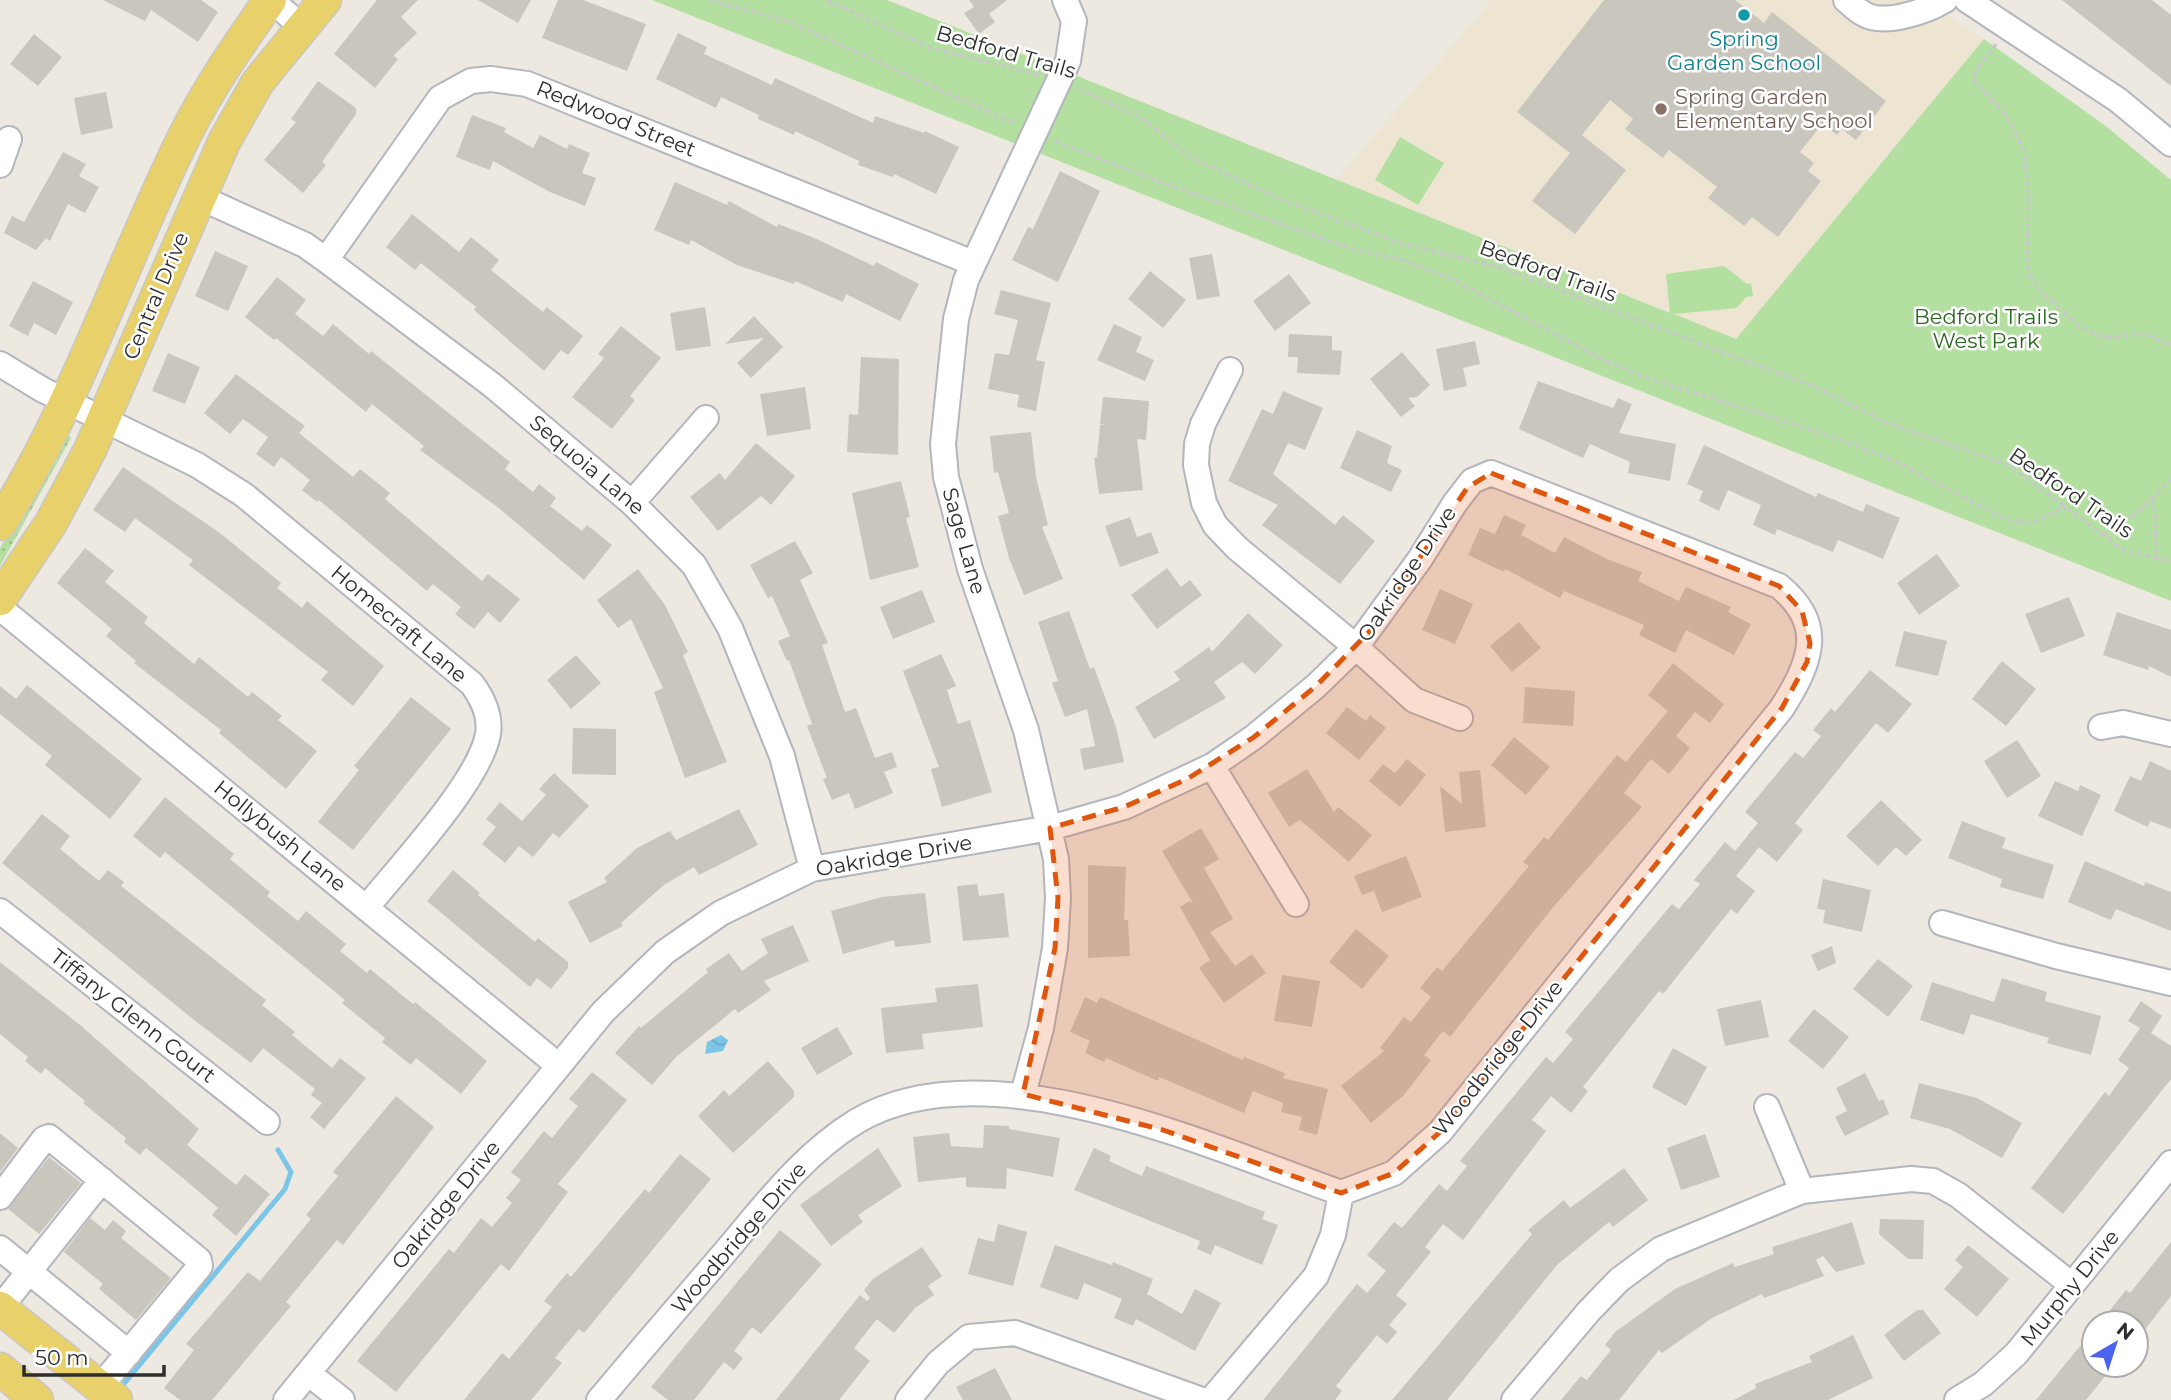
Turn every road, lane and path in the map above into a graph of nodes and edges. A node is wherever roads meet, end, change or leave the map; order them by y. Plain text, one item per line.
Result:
1 (271, 0) edge
2 (325, 0) edge
3 (710, 0) edge
4 (827, 0) edge
5 (1065, 0) edge
6 (1846, 0) edge
7 (1945, 0) edge
8 (1967, 0) edge
9 (301, 26) junction
10 (1996, 44) dead end
11 (1060, 80) junction
12 (1036, 133) junction
13 (9, 139) dead end
14 (2171, 144) edge
15 (0, 165) edge
16 (199, 197) junction
17 (326, 260) junction
18 (973, 263) junction
19 (2171, 346) edge
20 (0, 364) edge
21 (1230, 370) dead end
22 (65, 401) junction
23 (706, 418) dead end
24 (103, 420) junction
25 (2171, 479) edge
26 (1467, 488) joint
27 (2154, 498) junction
28 (632, 503) junction
29 (2064, 507) junction
30 (0, 524) edge
31 (2103, 535) junction
32 (2157, 558) junction
33 (2171, 561) edge
34 (0, 599) edge
35 (0, 608) edge
36 (1356, 647) junction
37 (1460, 718) dead end
38 (2101, 727) dead end
39 (2171, 734) edge
40 (1212, 766) junction
41 (1050, 828) junction
42 (812, 869) junction
43 (1296, 904) dead end
44 (367, 907) junction
45 (0, 911) edge
46 (1942, 923) dead end
47 (2171, 982) edge
48 (559, 1066) junction
49 (1023, 1094) junction
50 (1767, 1107) dead end
51 (267, 1122) dead end
52 (2171, 1163) edge
53 (102, 1180) junction
54 (1802, 1191) junction
55 (1340, 1193) junction
56 (0, 1197) edge
57 (0, 1248) edge
58 (29, 1272) junction
59 (2072, 1284) junction
60 (0, 1308) edge
61 (129, 1353) junction
62 (0, 1369) edge
63 (308, 1373) junction
64 (108, 1394) edge
65 (37, 1400) edge
66 (286, 1400) edge
67 (342, 1400) edge
68 (598, 1400) edge
69 (908, 1400) edge
70 (1202, 1400) edge
71 (1211, 1400) edge
72 (1514, 1400) edge
73 (1957, 1400) edge

1 - 9 street
1 - 22 main road, Central Drive
2 - 9 main road, Central Drive
3 - 12 path
4 - 11 path, Bedford Trails
5 - 11 street, Sage Lane
6 - 7 street
8 - 14 street
9 - 16 main road, Central Drive
10 - 19 path
11 - 12 street, Sage Lane
11 - 29 path, Bedford Trails
12 - 18 street, Sage Lane
12 - 29 path
13 - 15 street
16 - 17 street, Sequoia Lane
16 - 24 main road, Central Drive
17 - 18 street, Redwood Street
17 - 28 street, Sequoia Lane
18 - 41 street, Sage Lane
20 - 22 street, Homecraft Lane
21 - 36 street
22 - 24 street, Homecraft Lane
22 - 30 main road, Central Drive
23 - 28 street
24 - 34 main road, Central Drive
24 - 44 street, Homecraft Lane
25 - 27 path
26 - 36 street, Oakridge Drive
26 - 55 street, Woodbridge Drive
27 - 31 path
27 - 32 path
28 - 42 street, Sequoia Lane
29 - 31 path, Bedford Trails
31 - 32 path, Bedford Trails
32 - 33 path, Bedford Trails
35 - 44 street, Hollybush Lane
36 - 37 street
36 - 40 street, Oakridge Drive
38 - 39 street
40 - 41 street, Oakridge Drive
40 - 43 street
41 - 42 street, Oakridge Drive
41 - 49 street, Sage Lane
42 - 48 street, Oakridge Drive
44 - 48 street, Hollybush Lane
45 - 51 street, Tiffany Glenn Court
46 - 47 street
48 - 63 street, Oakridge Drive
49 - 55 street, Woodbridge Drive
49 - 68 street, Woodbridge Drive
50 - 54 street
52 - 59 street, Murphy Drive
53 - 56 street
53 - 58 street
53 - 61 street
54 - 59 street
54 - 72 street
55 - 71 street
57 - 58 street
58 - 60 street
58 - 61 street
59 - 73 street, Murphy Drive
60 - 64 main road
61 - 64 street
62 - 65 main road
63 - 66 street, Oakridge Drive
63 - 67 street
69 - 70 street

